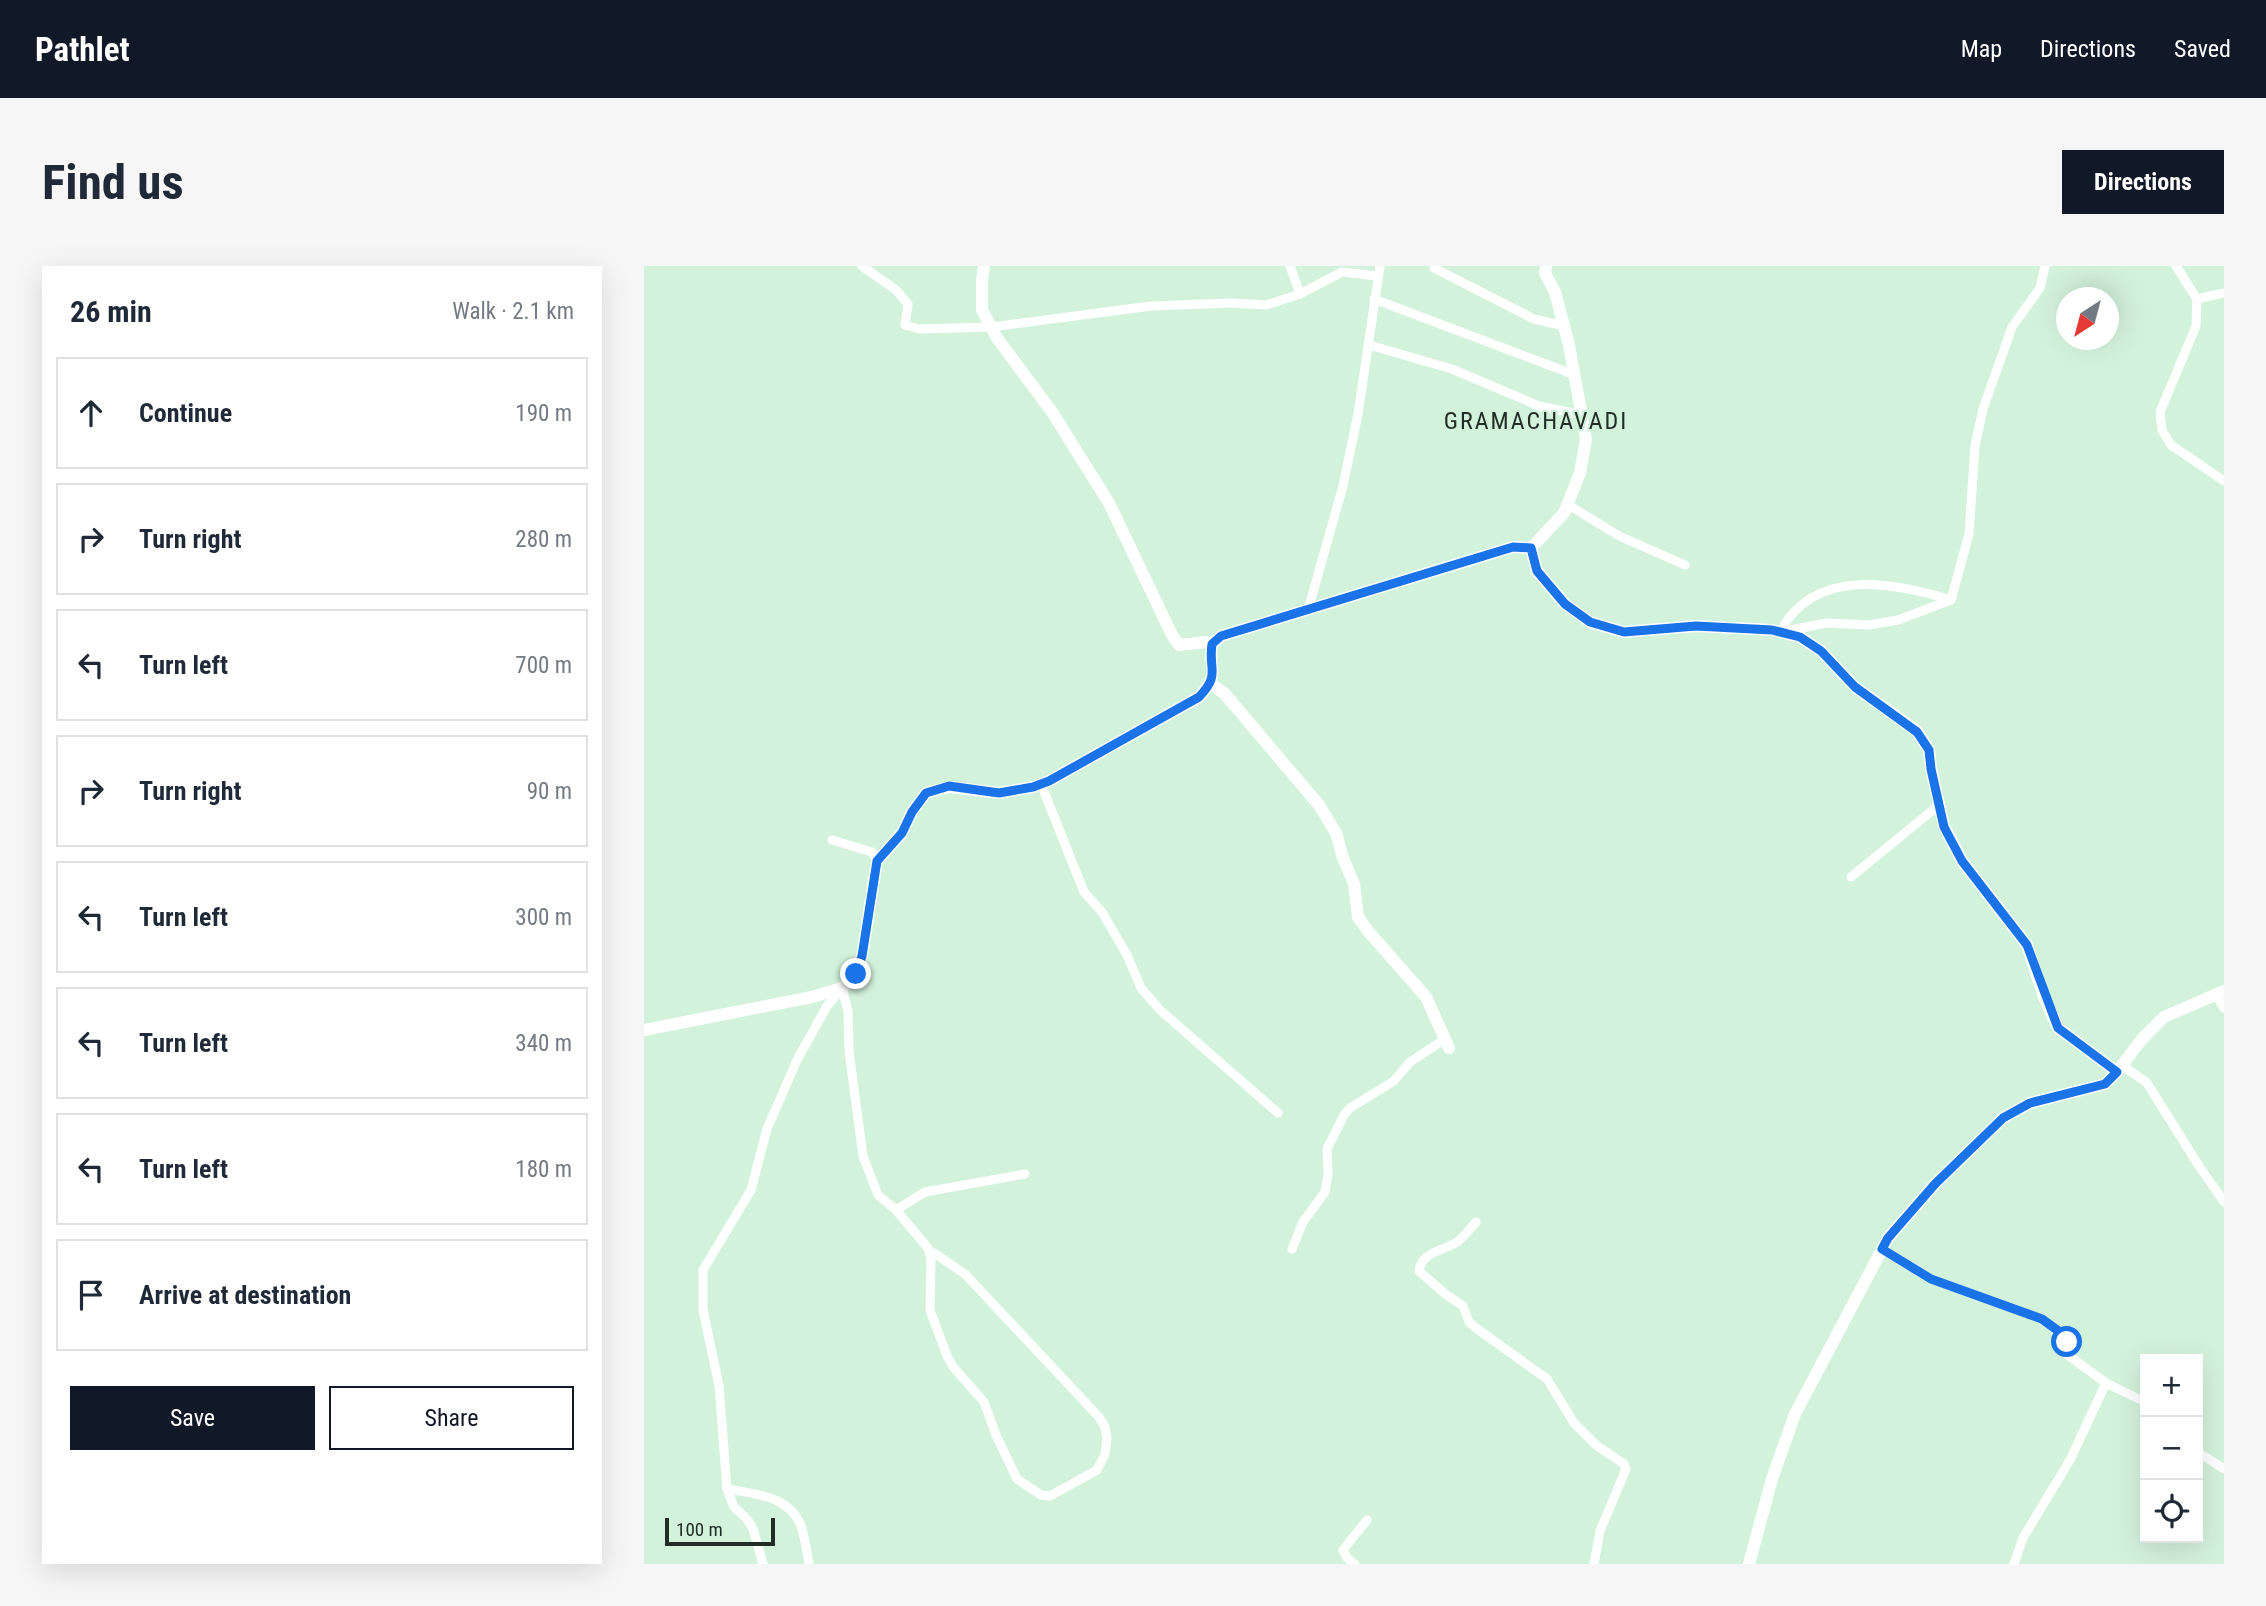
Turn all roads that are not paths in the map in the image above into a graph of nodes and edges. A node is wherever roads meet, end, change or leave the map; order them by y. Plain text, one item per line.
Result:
1 (862, 266) edge
2 (984, 266) edge
3 (1290, 266) edge
4 (1546, 266) edge
5 (2045, 266) edge
6 (1434, 268) dead end
7 (2180, 268) edge
8 (1378, 271) edge
9 (2224, 293) edge
10 (1300, 294) junction
11 (1374, 299) junction
12 (2197, 299) junction
13 (1564, 326) junction
14 (991, 327) junction
15 (1369, 345) junction
16 (1575, 375) junction
17 (1583, 415) junction
18 (2224, 481) edge
19 (1567, 504) junction
20 (1531, 548) junction
21 (1685, 565) dead end
22 (1951, 600) junction
23 (1308, 610) junction
24 (1780, 632) junction
25 (1212, 644) junction
26 (1211, 684) junction
27 (1041, 784) junction
28 (1939, 805) junction
29 (832, 841) dead end
30 (877, 861) junction
31 (1851, 877) dead end
32 (842, 988) junction
33 (2220, 992) edge
34 (2224, 1008) edge
35 (644, 1030) edge
36 (1447, 1043) joint
37 (2120, 1068) junction
38 (1279, 1113) dead end
39 (1025, 1174) dead end
40 (2224, 1202) edge
41 (896, 1210) junction
42 (1476, 1222) dead end
43 (1292, 1249) dead end
44 (1882, 1249) junction
45 (931, 1258) junction
46 (2106, 1382) junction
47 (2140, 1399) edge
48 (2203, 1455) edge
49 (2224, 1469) edge
50 (727, 1489) junction
51 (1367, 1520) dead end
52 (763, 1564) edge
53 (809, 1564) edge
54 (1355, 1564) edge
55 (1594, 1564) edge
56 (1749, 1564) edge
57 (2014, 1564) edge

1 - 14 street
2 - 14 street
3 - 10 street
4 - 13 street
5 - 22 street
6 - 13 street
7 - 12 street
8 - 10 street
8 - 11 street
9 - 12 street
10 - 14 street
11 - 15 street
11 - 16 street
12 - 18 street
13 - 16 street
14 - 25 street
15 - 17 street
15 - 23 street
16 - 17 street
17 - 19 street
19 - 20 street
19 - 21 street
20 - 23 street
20 - 24 street
22 - 24 street
22 - 24 street
23 - 25 street
24 - 28 street
25 - 26 street
26 - 27 street
26 - 36 street
27 - 30 street
27 - 38 street
28 - 31 street
28 - 37 street
29 - 30 street
30 - 32 street
32 - 35 street
32 - 41 street
32 - 50 street
33 - 34 street
33 - 37 street
36 - 43 street
37 - 40 street
37 - 44 street
39 - 41 street
41 - 45 street
42 - 55 street
44 - 46 street
44 - 56 street
45 - 45 street
46 - 47 street
46 - 57 street
48 - 49 street
50 - 52 street
50 - 53 street
51 - 54 street

